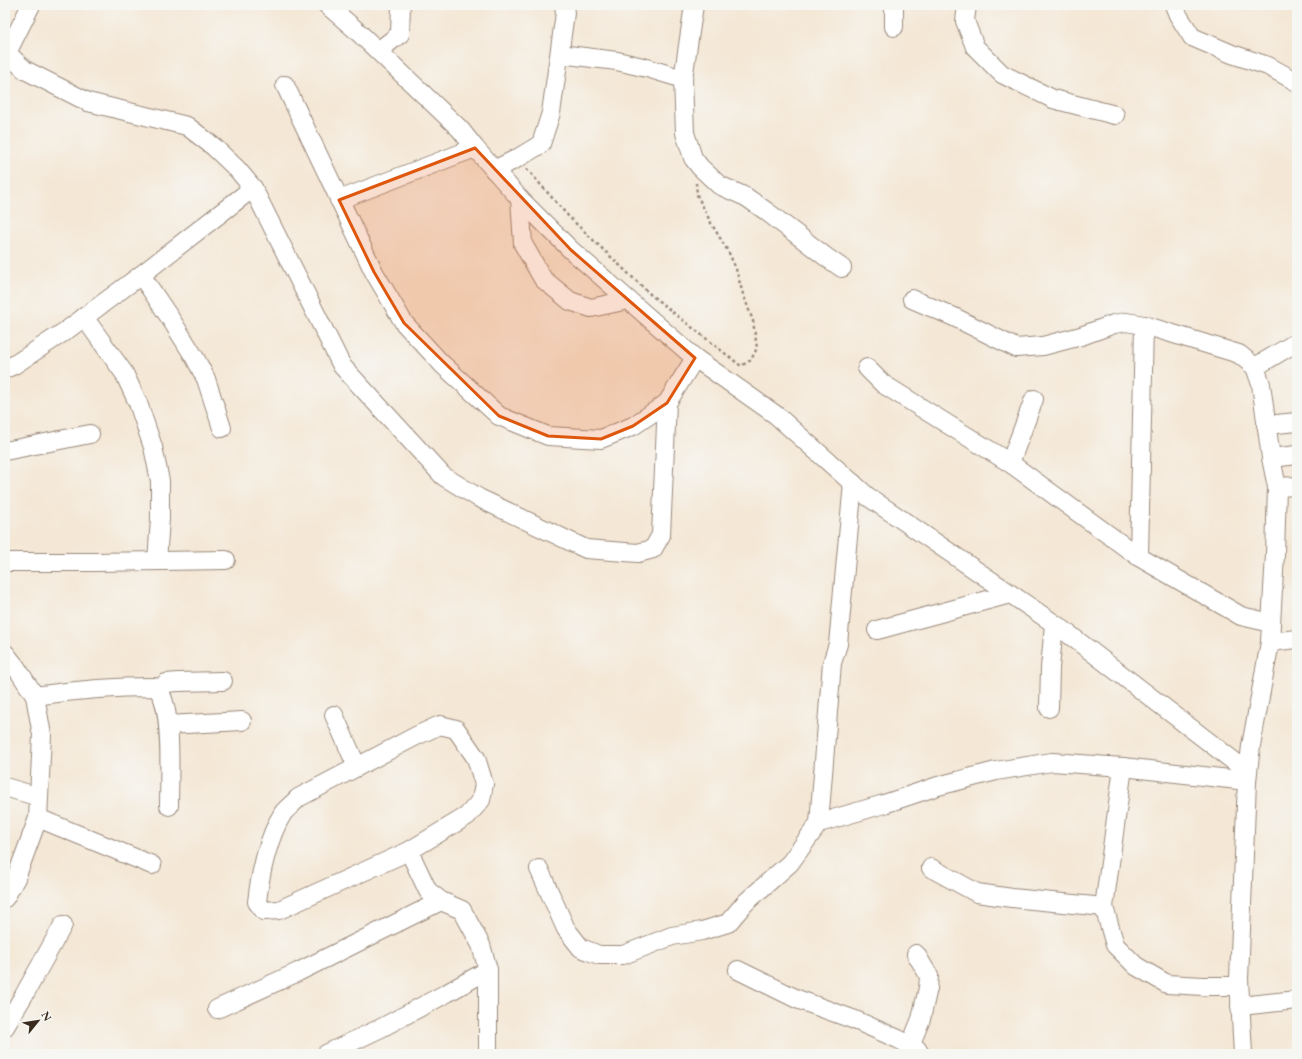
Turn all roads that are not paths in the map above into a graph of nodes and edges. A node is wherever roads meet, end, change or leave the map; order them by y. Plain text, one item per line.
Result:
1 (31, 5) edge
2 (327, 5) edge
3 (401, 5) edge
4 (564, 5) edge
5 (694, 5) edge
6 (894, 5) edge
7 (967, 5) edge
8 (1174, 5) edge
9 (894, 27) dead end
10 (378, 51) junction
11 (6, 52) edge
12 (560, 54) junction
13 (683, 79) junction
14 (1297, 82) edge
15 (285, 85) dead end
16 (1115, 115) dead end
17 (475, 148) junction
18 (494, 170) junction
19 (253, 188) junction
20 (520, 199) junction
21 (339, 200) junction
22 (842, 268) dead end
23 (141, 275) junction
24 (912, 299) dead end
25 (628, 300) junction
26 (84, 317) junction
27 (1144, 325) junction
28 (1297, 342) edge
29 (695, 358) junction
30 (1254, 367) junction
31 (867, 368) dead end
32 (5, 369) edge
33 (1034, 399) dead end
34 (667, 403) junction
35 (1297, 422) edge
36 (1266, 425) junction
37 (222, 428) dead end
38 (90, 434) dead end
39 (5, 451) edge
40 (1297, 455) edge
41 (1270, 458) junction
42 (1010, 463) junction
43 (852, 483) junction
44 (1297, 486) edge
45 (1277, 487) junction
46 (1138, 557) junction
47 (226, 560) dead end
48 (158, 561) junction
49 (5, 562) edge
50 (1010, 594) junction
51 (1271, 623) junction
52 (1054, 624) junction
53 (877, 630) dead end
54 (1297, 639) edge
55 (1270, 642) junction
56 (5, 653) edge
57 (223, 681) dead end
58 (159, 691) junction
59 (35, 696) junction
60 (1049, 708) dead end
61 (334, 715) dead end
62 (242, 721) dead end
63 (168, 725) junction
64 (1123, 766) junction
65 (357, 767) junction
66 (1248, 775) junction
67 (5, 787) edge
68 (39, 797) junction
69 (169, 806) dead end
70 (38, 818) junction
71 (819, 822) junction
72 (409, 851) junction
73 (152, 865) dead end
74 (931, 868) dead end
75 (539, 869) dead end
76 (5, 898) edge
77 (441, 901) junction
78 (1104, 907) junction
79 (63, 925) dead end
80 (916, 954) dead end
81 (488, 970) junction
82 (738, 970) dead end
83 (1239, 986) junction
84 (1297, 1000) edge
85 (1240, 1006) junction
86 (217, 1009) dead end
87 (5, 1027) edge
88 (915, 1050) edge
89 (334, 1052) edge
90 (488, 1054) edge
91 (1243, 1054) edge

1 - 11 street
2 - 10 street
3 - 10 street
4 - 12 street
5 - 13 street
6 - 9 street
7 - 16 street
8 - 14 street
10 - 17 street
11 - 19 street
12 - 13 street
12 - 18 street
13 - 22 street
15 - 21 street
17 - 18 street
17 - 21 street
18 - 20 street
19 - 23 street
19 - 34 street
20 - 25 street
20 - 25 street
21 - 34 street
23 - 26 street
23 - 37 street
24 - 27 street
25 - 29 street
26 - 32 street
26 - 48 street
27 - 30 street
27 - 46 street
28 - 30 street
29 - 34 street
29 - 43 street
30 - 36 street
31 - 42 street
33 - 42 street
35 - 36 street
36 - 41 street
38 - 39 street
40 - 41 street
41 - 45 street
42 - 46 street
43 - 50 street
43 - 71 street
44 - 45 street
45 - 51 street
46 - 51 street
47 - 48 street
48 - 49 street
50 - 52 street
50 - 53 street
51 - 55 street
52 - 60 street
52 - 66 street
54 - 55 street
55 - 66 street
56 - 59 street
57 - 58 street
58 - 59 street
58 - 63 street
59 - 68 street
61 - 65 street
62 - 63 street
63 - 69 street
64 - 66 street
64 - 71 street
64 - 78 street
65 - 72 street
65 - 72 street
66 - 83 street
67 - 68 street
68 - 70 street
70 - 73 street
70 - 76 street
71 - 75 street
72 - 77 street
74 - 78 street
77 - 81 street
77 - 86 street
78 - 83 street
79 - 87 street
80 - 88 street
81 - 89 street
81 - 90 street
82 - 88 street
83 - 85 street
84 - 85 street
85 - 91 street

